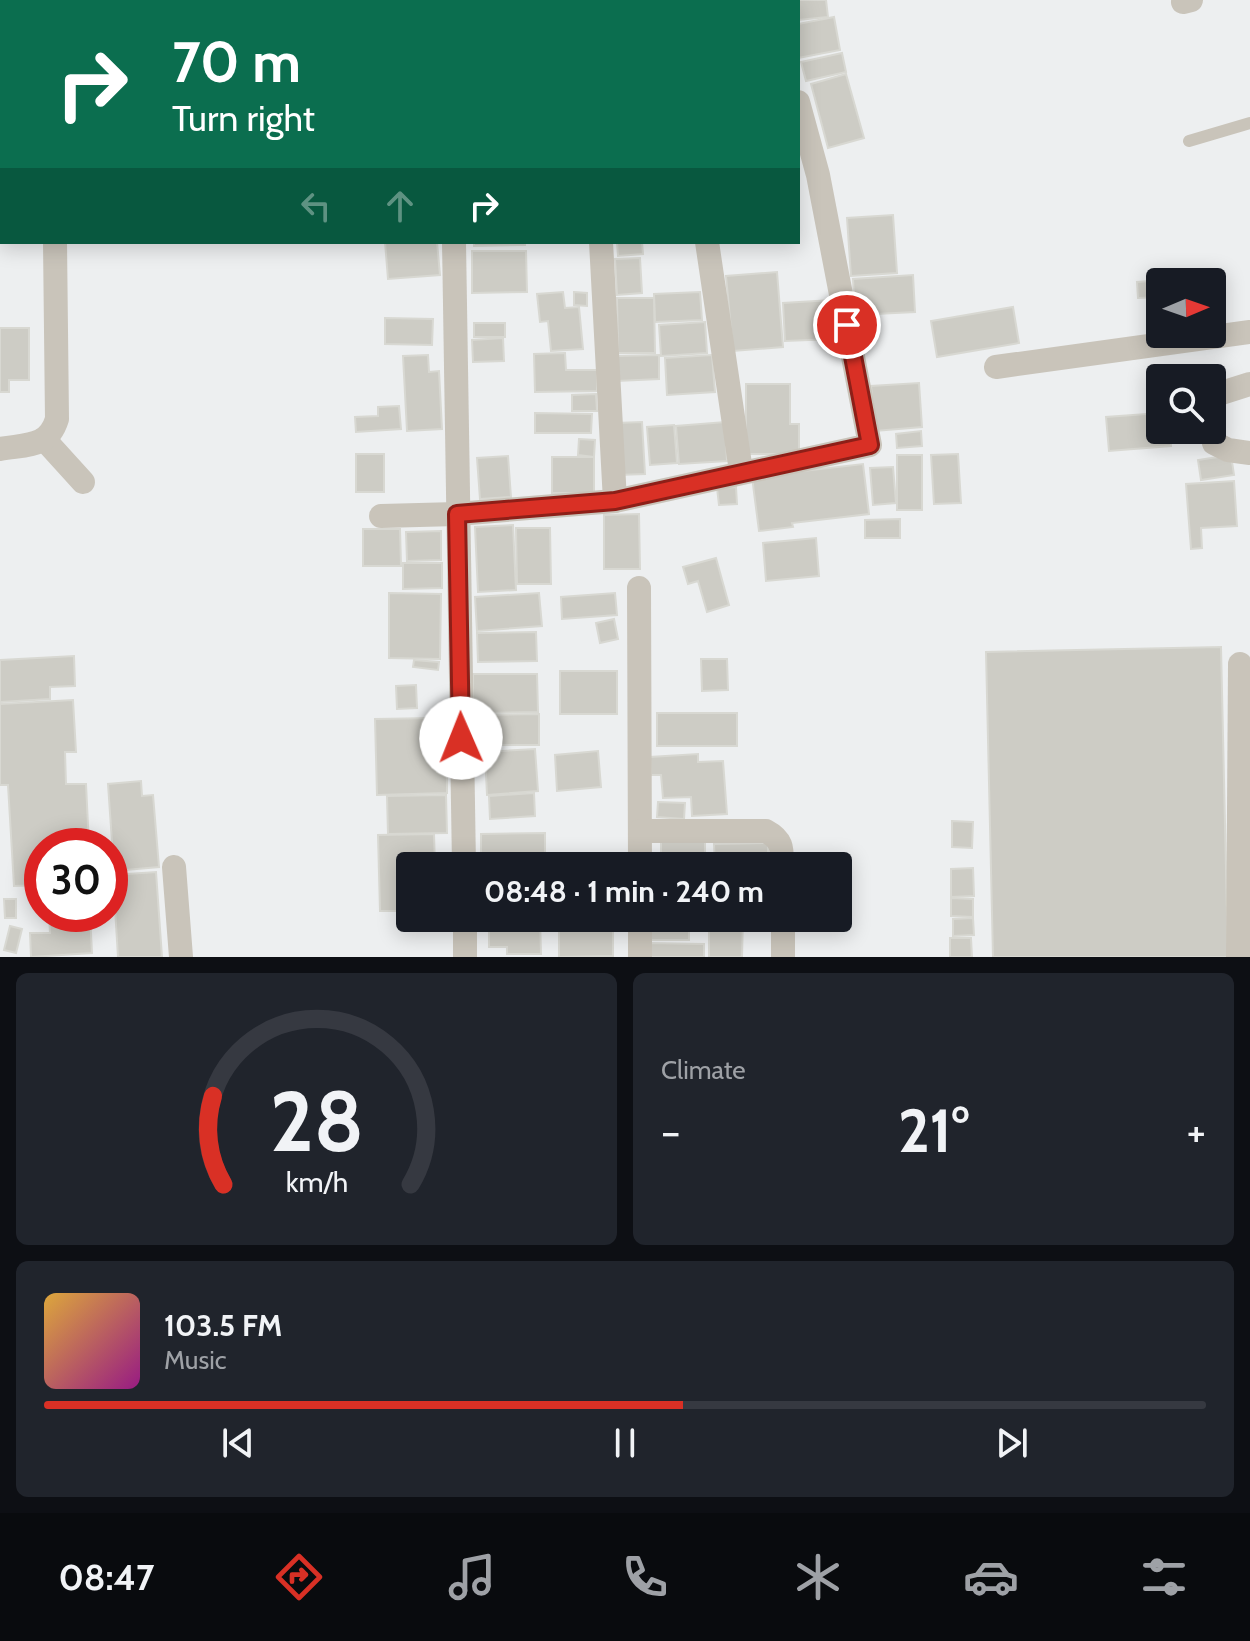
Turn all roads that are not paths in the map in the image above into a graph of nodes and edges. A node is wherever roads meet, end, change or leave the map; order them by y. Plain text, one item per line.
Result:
1 (800, 116) edge
2 (1250, 123) edge
3 (1189, 141) dead end
4 (808, 174) edge
5 (55, 244) edge
6 (454, 244) edge
7 (601, 244) edge
8 (707, 244) edge
9 (1250, 332) edge
10 (996, 367) dead end
11 (1250, 384) edge
12 (1226, 392) edge
13 (44, 439) junction
14 (1216, 444) edge
15 (0, 449) edge
16 (1250, 453) edge
17 (741, 471) junction
18 (83, 482) dead end
19 (615, 501) junction
20 (457, 514) junction
21 (381, 516) dead end
22 (639, 588) dead end
23 (1240, 664) dead end
24 (640, 831) junction
25 (464, 852) edge
26 (640, 852) edge
27 (782, 852) edge
28 (174, 867) dead end
29 (465, 932) edge
30 (640, 932) edge
31 (783, 932) edge
32 (181, 957) edge
33 (465, 957) edge
34 (640, 957) edge
35 (783, 957) edge
36 (1238, 957) edge

1 - 4 street
2 - 3 lane
4 - 17 street
5 - 13 street
6 - 20 street
7 - 19 street
8 - 17 street
9 - 10 street
11 - 12 street
13 - 15 street
13 - 18 street
14 - 16 street
17 - 19 street
19 - 20 street
20 - 21 street
20 - 25 street
22 - 24 street
23 - 36 street
24 - 26 street
24 - 27 street
28 - 32 street
29 - 33 street
30 - 34 street
31 - 35 street

